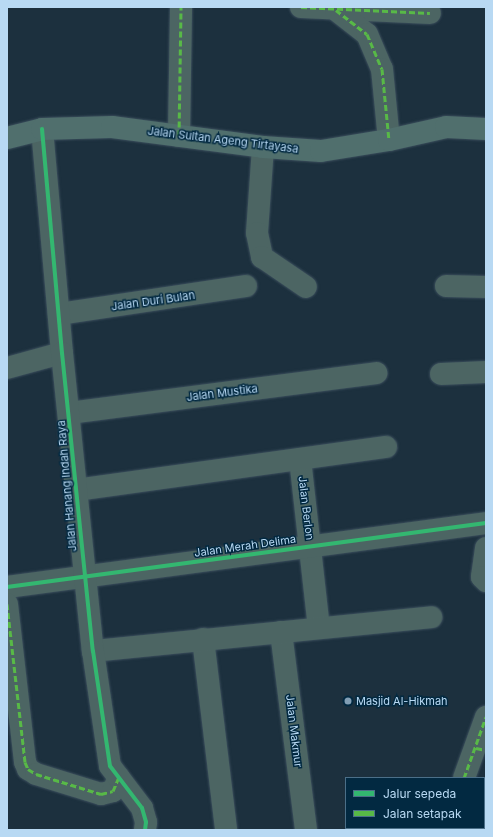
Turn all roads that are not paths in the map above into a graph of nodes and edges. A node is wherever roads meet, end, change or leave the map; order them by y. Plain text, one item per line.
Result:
1 (181, 7) edge
2 (305, 7) edge
3 (336, 10) junction
4 (430, 13) dead end
5 (486, 129) edge
6 (38, 130) junction
7 (180, 136) junction
8 (7, 138) edge
9 (389, 140) junction
10 (263, 147) junction
11 (246, 286) dead end
12 (446, 286) dead end
13 (486, 287) edge
14 (306, 288) dead end
15 (59, 314) junction
16 (62, 353) junction
17 (7, 368) edge
18 (486, 372) edge
19 (376, 373) dead end
20 (441, 374) dead end
21 (69, 413) junction
22 (386, 447) dead end
23 (300, 459) junction
24 (76, 490) junction
25 (486, 523) edge
26 (311, 546) junction
27 (486, 548) edge
28 (84, 578) junction
29 (486, 581) edge
30 (7, 587) edge
31 (7, 604) edge
32 (431, 617) dead end
33 (319, 628) junction
34 (281, 632) junction
35 (203, 639) junction
36 (93, 651) junction
37 (486, 717) edge
38 (481, 749) edge
39 (119, 777) junction
40 (465, 777) edge
41 (145, 830) edge
42 (226, 830) edge
43 (306, 830) edge

1 - 7 street
2 - 3 street
3 - 4 street
3 - 9 street
5 - 9 main road, Jalan Sultan Ageng Tirtayasa
6 - 7 main road, Jalan Sultan Ageng Tirtayasa
6 - 8 main road, Jalan Sultan Ageng Tirtayasa
6 - 15 street, Jalan Hanang Indah Raya
7 - 10 main road, Jalan Sultan Ageng Tirtayasa
9 - 10 main road, Jalan Sultan Ageng Tirtayasa
10 - 14 street
11 - 15 street, Jalan Duri Bulan
12 - 13 street
15 - 16 street, Jalan Hanang Indah Raya
16 - 17 street
16 - 21 street, Jalan Hanang Indah Raya
18 - 20 street
19 - 21 street, Jalan Mustika
21 - 24 street, Jalan Hanang Indah Raya
22 - 23 street
23 - 24 street
23 - 26 street, Jalan Berlon
24 - 28 street, Jalan Hanang Indah Raya
25 - 26 street, Jalan Merah Delima
26 - 28 street, Jalan Merah Delima
26 - 33 street, Jalan Berlon
27 - 29 street
28 - 30 street, Jalan Merah Delima
28 - 36 street, Jalan Hanang Indah Raya
31 - 39 street
32 - 33 street
33 - 34 street
34 - 35 street
34 - 43 street, Jalan Makmur
35 - 36 street
35 - 42 street
36 - 39 street, Jalan Hanang Indah Raya
37 - 38 street
38 - 40 street
39 - 41 street, Jalan Hanang Indah Raya

